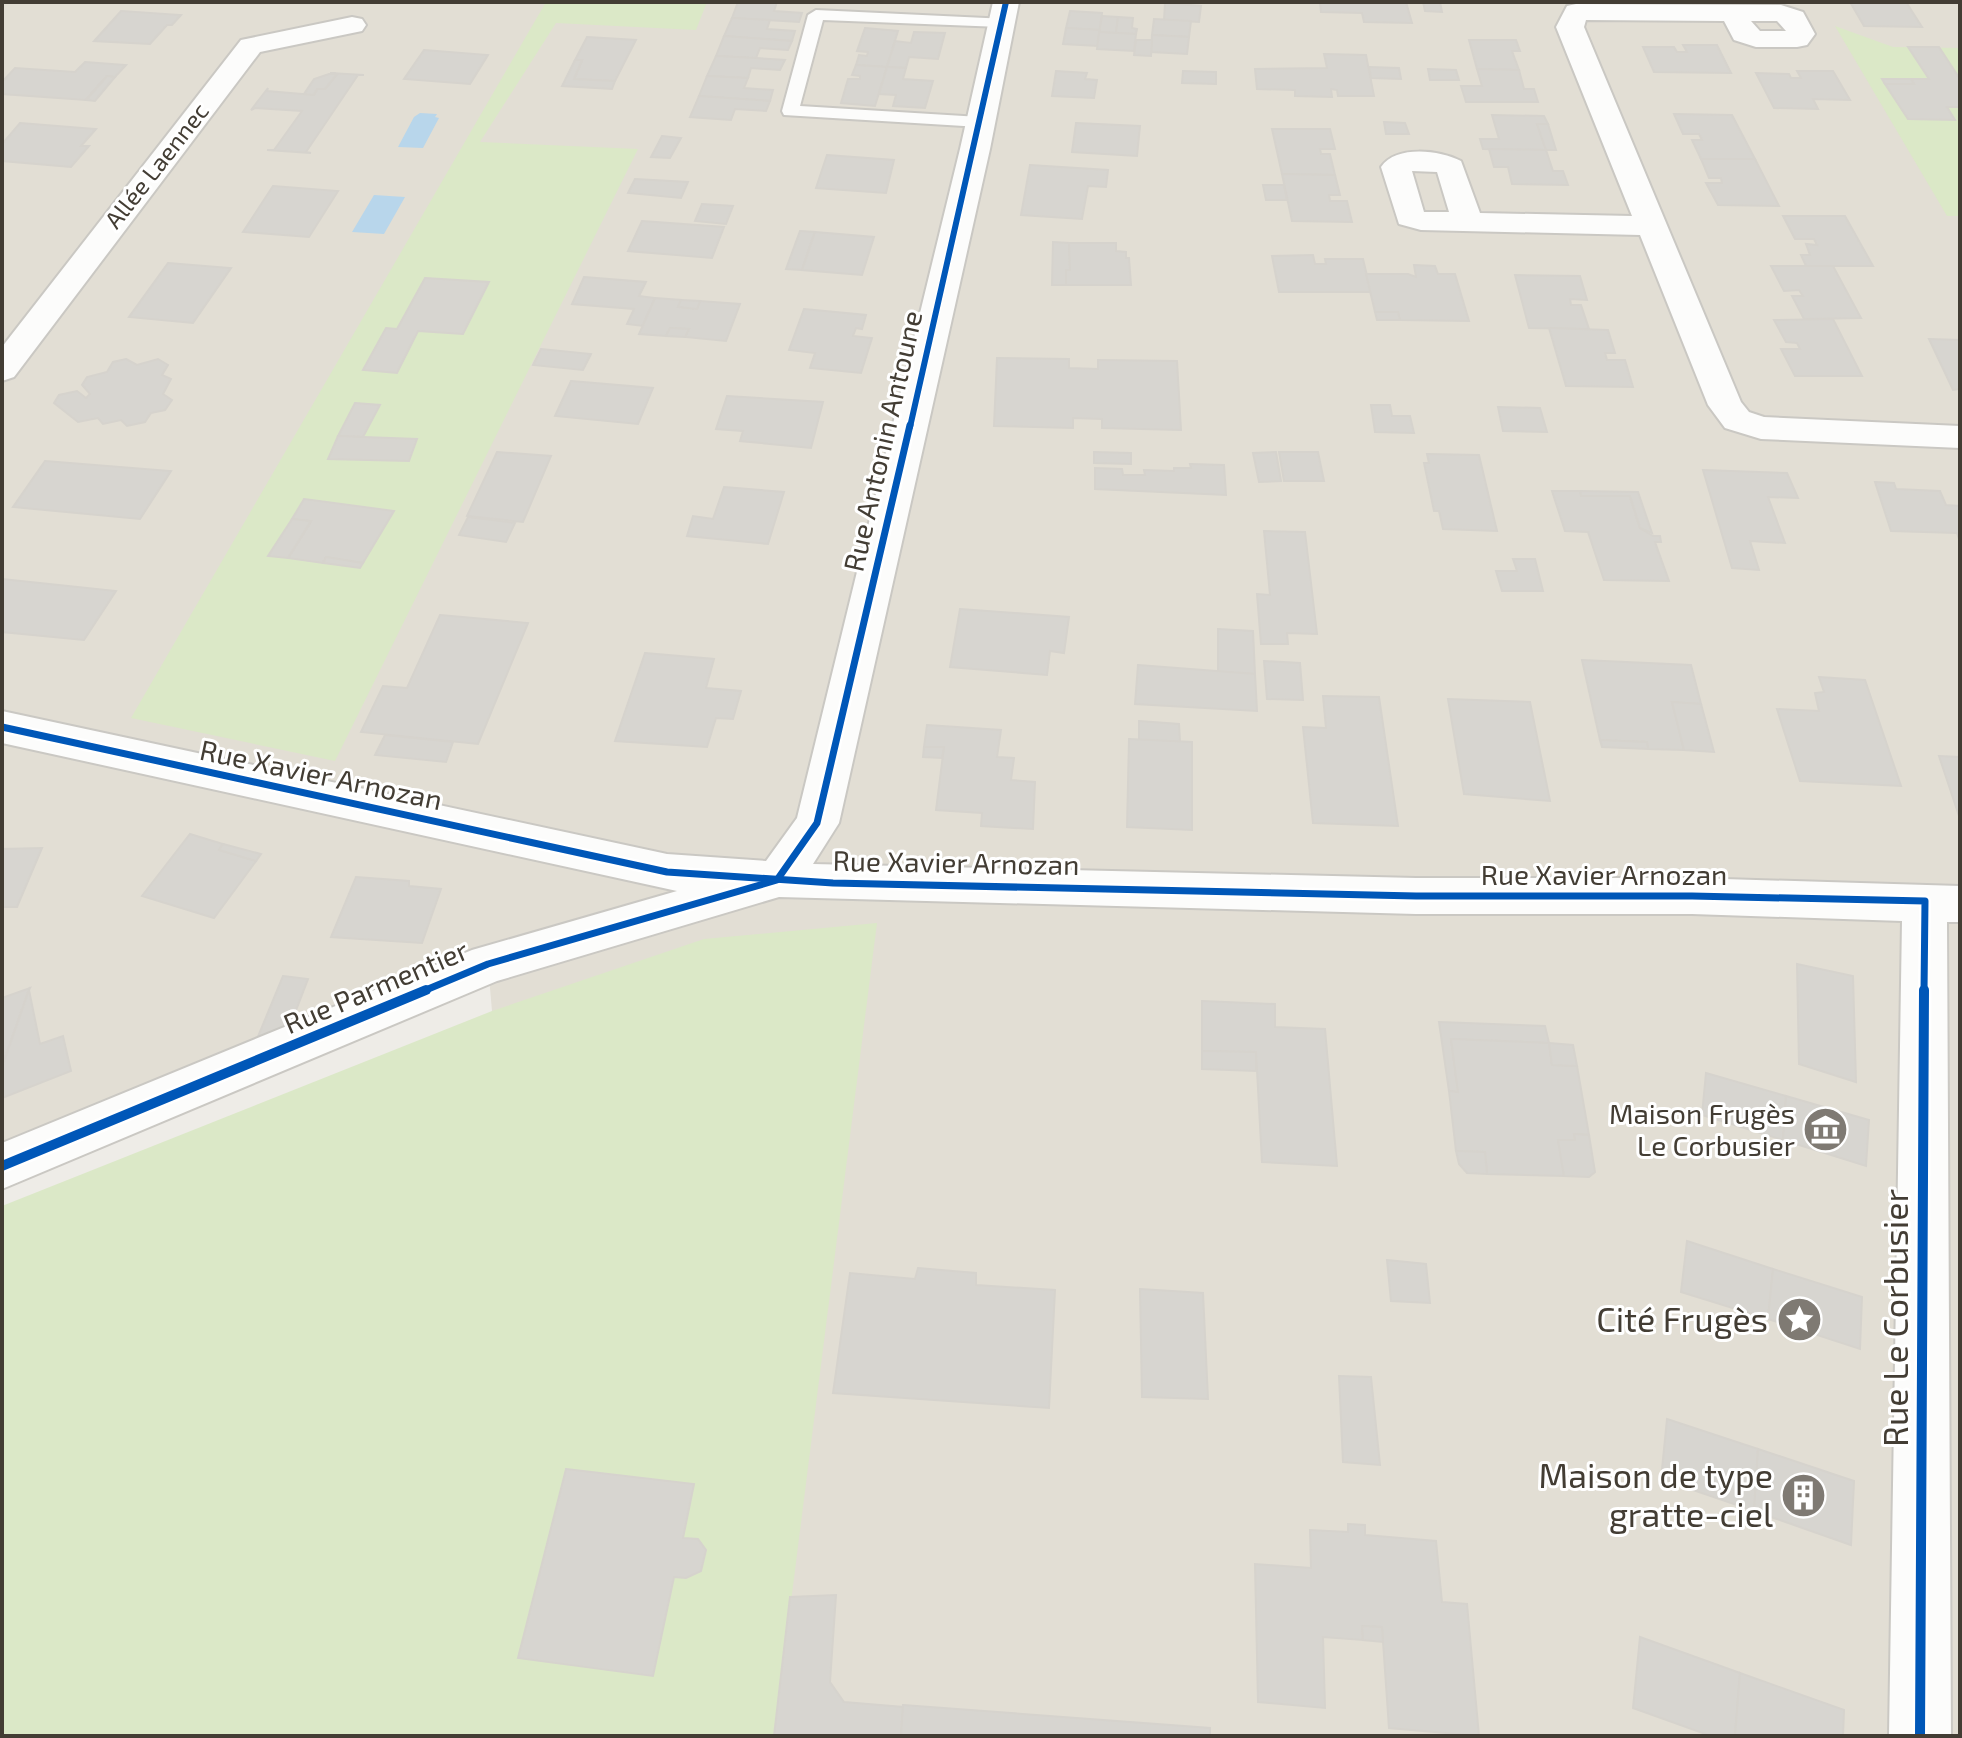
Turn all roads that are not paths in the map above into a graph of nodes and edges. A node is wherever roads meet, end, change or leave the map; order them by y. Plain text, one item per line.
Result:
1 (1003, 12) edge
2 (1733, 13) dead end
3 (352, 25) dead end
4 (980, 122) junction
5 (1467, 222) dead end
6 (1650, 226) junction
7 (2, 370) edge
8 (1960, 437) edge
9 (2, 727) edge
10 (777, 880) junction
11 (1942, 903) edge
12 (2, 1166) edge
13 (1920, 1736) edge

1 - 4 street, Rue Antonin Antoune
1 - 4 lane
2 - 6 street
3 - 7 street, Allée Laennec
4 - 10 street, Rue Antonin Antoune
5 - 6 street
6 - 8 street
9 - 10 street, Rue Xavier Arnozan
10 - 11 street, Rue Xavier Arnozan
10 - 12 street, Rue Parmentier
11 - 13 street, Rue Le Corbusier

